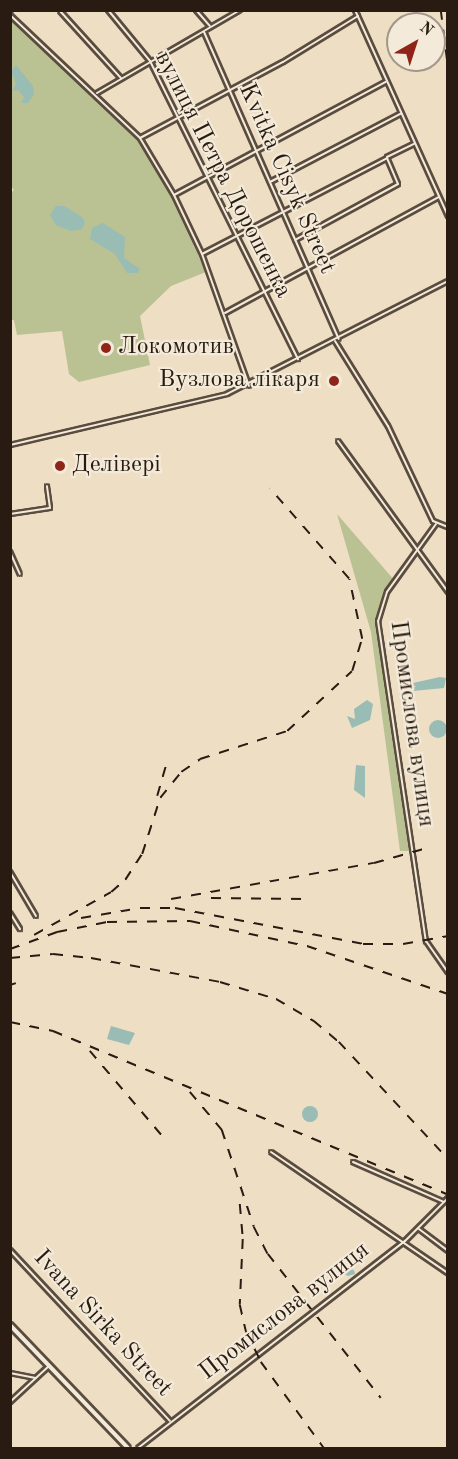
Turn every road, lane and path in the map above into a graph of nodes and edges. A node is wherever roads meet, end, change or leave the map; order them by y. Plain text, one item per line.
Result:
1 (108, 10) edge
2 (196, 10) edge
3 (240, 10) edge
4 (355, 10) edge
5 (60, 11) edge
6 (11, 12) edge
7 (358, 16) junction
8 (211, 27) junction
9 (204, 32) junction
10 (150, 61) junction
11 (121, 78) junction
12 (386, 82) junction
13 (229, 91) junction
14 (96, 94) junction
15 (400, 114) junction
16 (178, 117) junction
17 (141, 138) junction
18 (414, 144) junction
19 (256, 150) junction
20 (387, 158) junction
21 (209, 175) junction
22 (269, 182) junction
23 (174, 195) junction
24 (439, 197) junction
25 (282, 212) junction
26 (447, 216) edge
27 (238, 235) junction
28 (295, 240) junction
29 (202, 254) junction
30 (308, 269) junction
31 (447, 281) edge
32 (263, 293) junction
33 (225, 313) junction
34 (339, 339) junction
35 (335, 341) junction
36 (298, 360) junction
37 (249, 386) junction
38 (338, 441) dead end
39 (10, 445) edge
40 (47, 486) dead end
41 (10, 514) edge
42 (436, 524) junction
43 (447, 526) edge
44 (417, 550) junction
45 (10, 552) edge
46 (20, 574) dead end
47 (447, 592) edge
48 (10, 872) edge
49 (10, 913) edge
50 (36, 916) dead end
51 (20, 928) dead end
52 (447, 972) edge
53 (271, 1152) dead end
54 (353, 1162) dead end
55 (447, 1198) edge
56 (444, 1202) junction
57 (419, 1229) junction
58 (405, 1241) junction
59 (10, 1250) edge
60 (447, 1251) edge
61 (447, 1273) edge
62 (10, 1325) edge
63 (49, 1366) junction
64 (10, 1373) edge
65 (36, 1378) junction
66 (10, 1402) edge
67 (170, 1421) junction
68 (128, 1449) edge
69 (138, 1449) edge

1 - 10 street, вулиця Петра Дорошенка
2 - 8 street
3 - 8 street
4 - 7 street
5 - 11 street
6 - 14 street
7 - 12 street
7 - 13 street
8 - 9 street
9 - 10 street
9 - 13 street, Kvitka Cisyk Street
10 - 11 street
10 - 16 street, вулиця Петра Дорошенка
11 - 14 street
12 - 15 street
12 - 19 street
13 - 16 street
13 - 19 street, Kvitka Cisyk Street
14 - 17 street
15 - 18 street
15 - 22 street
16 - 17 street
16 - 21 street, вулиця Петра Дорошенка
17 - 23 street
18 - 20 street
18 - 24 street
19 - 21 street
19 - 22 street, Kvitka Cisyk Street
20 - 25 street
20 - 28 street
21 - 23 street
21 - 27 street, вулиця Петра Дорошенка
22 - 25 street, Kvitka Cisyk Street
23 - 29 street
24 - 26 street
24 - 30 street
25 - 27 street
25 - 28 street, Kvitka Cisyk Street
27 - 29 street
27 - 32 street, вулиця Петра Дорошенка
28 - 30 street, Kvitka Cisyk Street
29 - 33 street
30 - 32 street
30 - 34 street, Kvitka Cisyk Street
31 - 34 street
32 - 33 street
32 - 36 street, вулиця Петра Дорошенка
33 - 37 street
34 - 35 street
35 - 36 street
35 - 42 street
36 - 37 street
37 - 39 street
38 - 44 street
40 - 41 street
42 - 43 street
42 - 44 street, Промислова вулиця
44 - 47 street
44 - 52 street, Промислова вулиця
45 - 46 street
48 - 50 street
49 - 51 street
53 - 58 street
54 - 56 street
55 - 56 street, Промислова вулиця
56 - 57 street, Промислова вулиця
57 - 58 street, Промислова вулиця
57 - 60 street
58 - 61 street
58 - 67 street, Промислова вулиця
59 - 67 street, Ivana Sirka Street
62 - 63 main road
63 - 65 street
63 - 68 main road
64 - 65 street
65 - 66 street
67 - 69 street, Промислова вулиця

